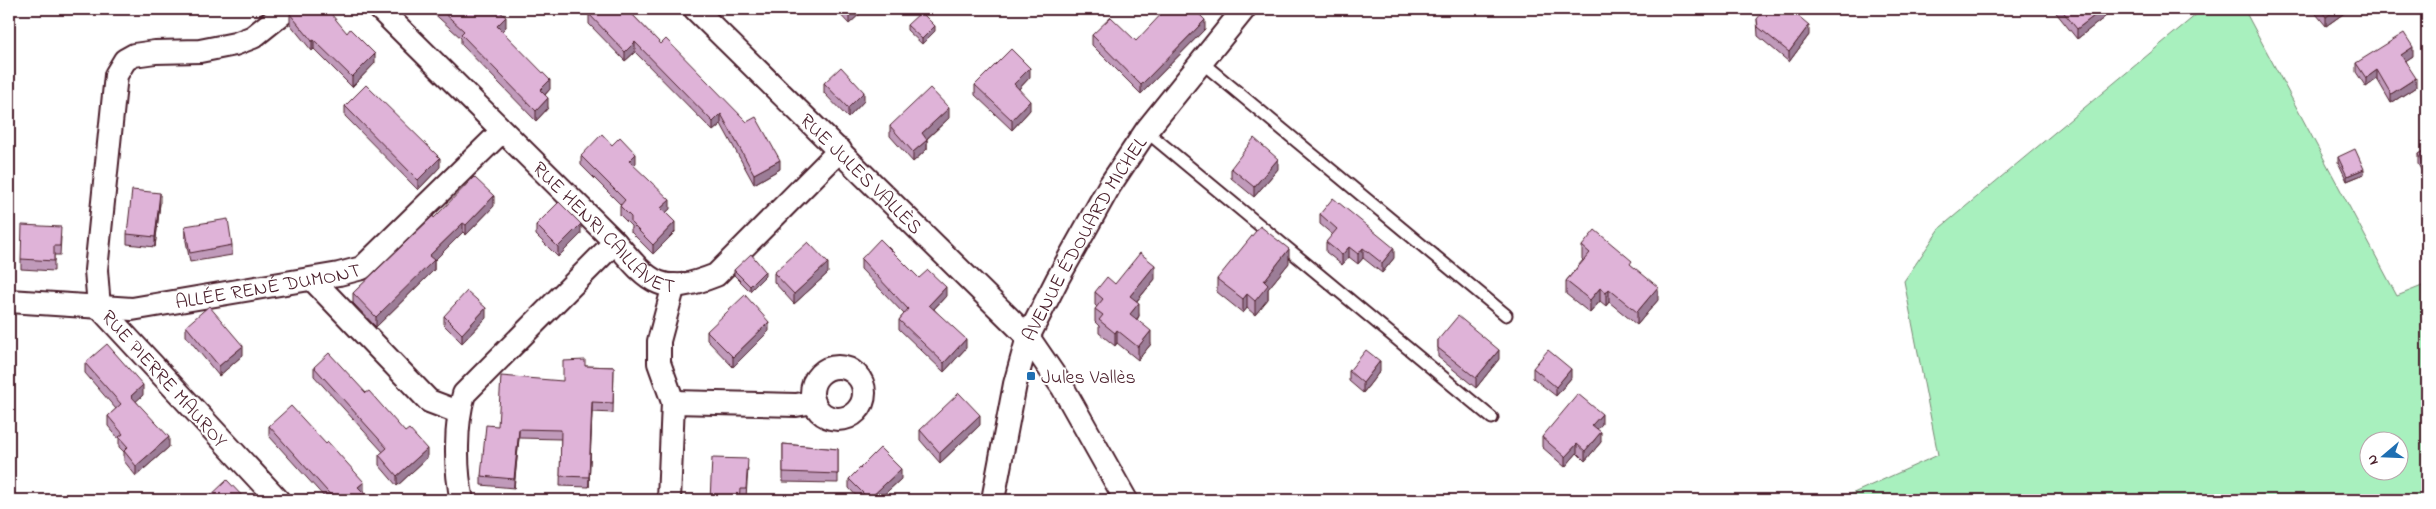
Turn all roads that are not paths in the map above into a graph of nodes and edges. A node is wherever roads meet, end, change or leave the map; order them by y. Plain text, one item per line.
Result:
1 (288, 9) edge
2 (380, 9) edge
3 (695, 9) edge
4 (1244, 9) edge
5 (1200, 61) junction
6 (502, 131) junction
7 (1146, 131) junction
8 (840, 150) junction
9 (615, 242) junction
10 (312, 279) junction
11 (674, 285) junction
12 (9, 301) edge
13 (99, 307) junction
14 (1506, 315) dead end
15 (1028, 337) junction
16 (673, 402) junction
17 (814, 402) dead end
18 (458, 412) junction
19 (1492, 418) dead end
20 (278, 500) edge
21 (462, 500) edge
22 (669, 500) edge
23 (993, 500) edge
24 (1126, 500) edge

1 - 13 street, RUE PIERRE MAUROY
2 - 6 street, RUE HENRI CAILLAVET
3 - 8 street, RUE JULES VALLÈS
4 - 5 street, AVENUE ÉDOUARD MICHEL
5 - 7 street, AVENUE ÉDOUARD MICHEL
5 - 14 lane
6 - 9 street, RUE HENRI CAILLAVET
6 - 10 street, ALLÉE RENÉ DUMONT
7 - 15 street, AVENUE ÉDOUARD MICHEL
7 - 19 lane
8 - 11 street, RUE HENRI CAILLAVET
8 - 15 street, RUE JULES VALLÈS
9 - 11 street, RUE HENRI CAILLAVET
9 - 18 street
10 - 13 street, ALLÉE RENÉ DUMONT
10 - 18 street
11 - 16 street
12 - 13 street, ALLÉE RENÉ DUMONT
13 - 20 street, RUE PIERRE MAUROY
15 - 23 street, AVENUE ÉDOUARD MICHEL
15 - 24 street, RUE JULES VALLÈS
16 - 17 street
16 - 22 street
18 - 21 street

